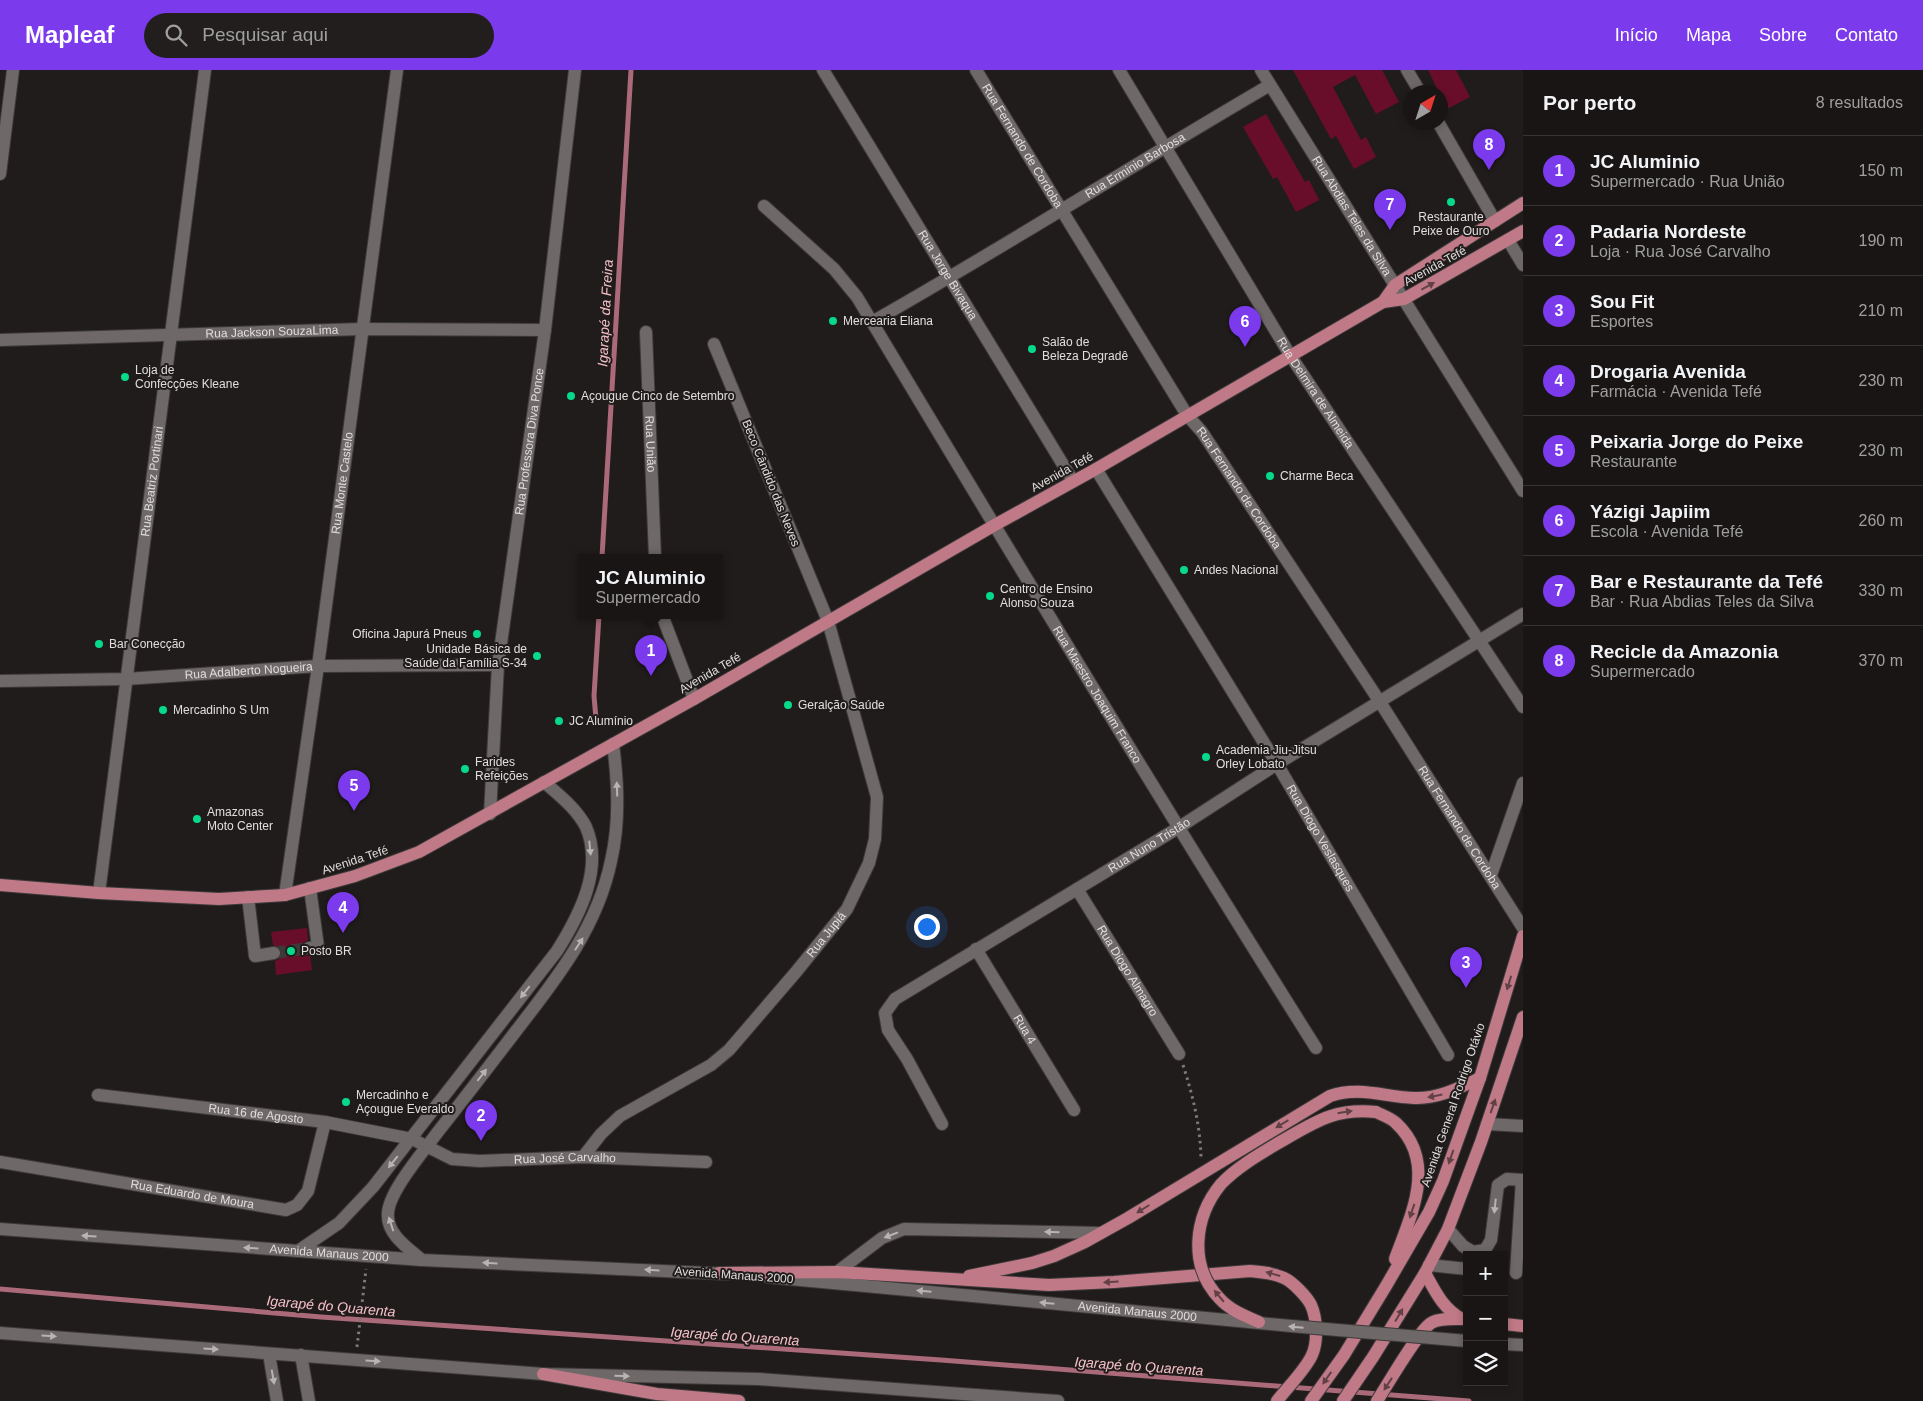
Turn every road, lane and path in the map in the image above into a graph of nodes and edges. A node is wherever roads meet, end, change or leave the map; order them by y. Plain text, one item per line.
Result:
1 (13, 70) edge
2 (205, 70) edge
3 (397, 70) edge
4 (575, 70) edge
5 (822, 70) edge
6 (976, 70) edge
7 (1119, 70) edge
8 (1261, 70) edge
9 (1407, 70) edge
10 (1270, 85) junction
11 (1416, 85) edge
12 (1443, 130) edge
13 (1165, 146) junction
14 (0, 174) edge
15 (1523, 204) edge
16 (764, 206) dead end
17 (1063, 210) junction
18 (1495, 221) junction
19 (1523, 231) edge
20 (1508, 240) junction
21 (1523, 265) edge
22 (950, 278) junction
23 (1395, 285) junction
24 (1404, 299) junction
25 (1383, 302) junction
26 (872, 322) junction
27 (362, 329) junction
28 (545, 330) junction
29 (646, 332) dead end
30 (170, 334) junction
31 (0, 340) edge
32 (714, 344) dead end
33 (1290, 356) junction
34 (1188, 415) junction
35 (1096, 469) junction
36 (1073, 481) junction
37 (1523, 491) edge
38 (993, 526) junction
39 (654, 554) edge
40 (1523, 614) edge
41 (664, 619) edge
42 (828, 621) junction
43 (1480, 641) junction
44 (498, 665) junction
45 (318, 666) junction
46 (126, 679) junction
47 (0, 681) edge
48 (694, 699) junction
49 (1380, 702) junction
50 (1523, 707) edge
51 (613, 744) junction
52 (1277, 764) junction
53 (544, 782) junction
54 (1523, 783) edge
55 (490, 814) junction
56 (1178, 828) junction
57 (1491, 875) junction
58 (0, 885) edge
59 (310, 888) junction
60 (1077, 889) junction
61 (100, 893) junction
62 (285, 895) junction
63 (248, 897) junction
64 (1523, 928) edge
65 (1523, 936) edge
66 (309, 948) dead end
67 (976, 949) junction
68 (274, 953) tunnel mouth
69 (1523, 1017) edge
70 (1316, 1048) dead end
71 (1179, 1054) joint
72 (1448, 1056) dead end
73 (1480, 1078) junction
74 (98, 1096) dead end
75 (1074, 1110) dead end
76 (325, 1122) junction
77 (942, 1124) dead end
78 (1486, 1124) junction
79 (1523, 1126) edge
80 (412, 1140) junction
81 (427, 1147) junction
82 (583, 1157) junction
83 (0, 1162) edge
84 (706, 1162) dead end
85 (1201, 1172) junction
86 (1523, 1180) edge
87 (0, 1229) edge
88 (1448, 1229) junction
89 (1101, 1233) junction
90 (298, 1251) junction
91 (368, 1256) junction
92 (422, 1260) junction
93 (1427, 1269) junction
94 (1463, 1269) edge
95 (837, 1272) junction
96 (719, 1273) junction
97 (1514, 1273) edge
98 (948, 1280) junction
99 (1386, 1286) junction
100 (1463, 1318) edge
101 (1463, 1319) edge
102 (1259, 1322) junction
103 (1508, 1324) edge
104 (1523, 1326) edge
105 (0, 1333) edge
106 (1463, 1340) edge
107 (1508, 1344) edge
108 (1523, 1345) edge
109 (269, 1354) junction
110 (302, 1355) junction
111 (356, 1360) junction
112 (542, 1374) junction
113 (277, 1401) edge
114 (309, 1401) edge
115 (739, 1401) edge
116 (1058, 1401) edge
117 (1277, 1401) edge
118 (1311, 1401) edge
119 (1343, 1401) edge
120 (1377, 1401) edge

1 - 14 street
2 - 30 street, Rua Beatriz Portinari
3 - 27 street, Rua Monte Castelo
4 - 28 street, Rua Professora Diva Ponce
5 - 22 street, Rua Jorge Bivaqua
6 - 17 street, Rua Fernando de Cordoba
7 - 13 street, Rua Delmira de Almeida
8 - 10 street, Rua Abdias Teles da Silva
9 - 11 street
10 - 13 street, Rua Erminio Barbosa
10 - 23 street, Rua Abdias Teles da Silva
12 - 18 street
13 - 17 street, Rua Erminio Barbosa
13 - 33 street, Rua Delmira de Almeida
15 - 18 main road, Avenida Tefé
16 - 26 street, Rua Maestro Joaquim Franco
17 - 22 street, Rua Erminio Barbosa
17 - 34 street, Rua Fernando de Cordoba
18 - 23 main road, Avenida Tefé
19 - 20 main road, Avenida Tefé
20 - 21 street
24 -> 20 main road, Avenida Tefé
22 - 26 street, Rua Erminio Barbosa
22 - 36 street, Rua Jorge Bivaqua
23 - 24 street, Rua Abdias Teles da Silva
23 - 25 main road, Avenida Tefé
24 - 25 main road, Avenida Tefé
24 - 37 street, Rua Abdias Teles da Silva
25 - 33 main road, Avenida Tefé
26 - 38 street, Rua Maestro Joaquim Franco
27 - 28 street, Rua Jackson SouzaLima
27 - 30 street, Rua Jackson SouzaLima
27 - 45 street, Rua Monte Castelo
28 - 44 street, Rua Professora Diva Ponce
29 - 39 street, Rua União
30 - 31 street, Rua Jackson SouzaLima
30 - 46 street, Rua Beatriz Portinari
32 - 42 street, Beco Cândido das Neves
33 - 34 main road, Avenida Tefé
33 - 43 street, Rua Delmira de Almeida
34 - 35 main road, Avenida Tefé
34 - 49 street, Rua Fernando de Cordoba
35 - 36 main road, Avenida Tefé
35 - 52 street, Rua Diogo Veslasques
36 - 38 main road, Avenida Tefé
38 - 42 main road, Avenida Tefé
38 - 56 street, Rua Maestro Joaquim Franco
40 - 43 street, Rua Nuno Tristão
41 - 48 street
42 - 48 main road, Avenida Tefé
42 - 82 street, Rua Jupiá
43 - 49 street, Rua Nuno Tristão
43 - 50 street, Rua Delmira de Almeida
44 - 45 street, Rua Adalberto Nogueira
44 - 55 street, Rua Professora Diva Ponce
45 - 46 street, Rua Adalberto Nogueira
45 - 62 street, Rua Monte Castelo
46 - 47 street, Rua Adalberto Nogueira
46 - 61 street, Rua Beatriz Portinari
48 - 51 main road, Avenida Tefé
49 - 52 street, Rua Nuno Tristão
49 - 57 street, Rua Fernando de Cordoba
51 - 53 main road, Avenida Tefé
81 -> 51 street
52 - 56 street, Rua Nuno Tristão
52 - 72 street, Rua Diogo Veslasques
53 - 55 main road, Avenida Tefé
53 -> 80 street
54 - 57 street
55 - 59 main road, Avenida Tefé
56 - 60 street, Rua Nuno Tristão
56 - 70 street, Rua Maestro Joaquim Franco
57 - 64 street, Rua Fernando de Cordoba
58 - 61 main road, Avenida Tefé
59 - 62 main road, Avenida Tefé
59 - 66 street
60 - 67 street, Rua Nuno Tristão
60 - 71 street, Rua Diogo Almagro
61 - 63 main road, Avenida Tefé
62 - 63 main road, Avenida Tefé
63 - 68 street
65 -> 73 main road, Avenida General Rodrigo Otávio
67 - 75 street, Rua 4
67 - 77 street, Rua Nuno Tristão
78 -> 69 main road
71 - 85 path
73 -> 85 main road
73 -> 99 main road, Avenida General Rodrigo Otávio
74 - 76 street, Rua 16 de Agosto
76 - 80 street, Rua 16 de Agosto
76 - 83 street, Rua Eduardo de Moura
78 - 79 street
78 - 88 main road
80 - 81 street, Rua José Carvalho
80 -> 90 street
81 - 82 street, Rua José Carvalho
92 -> 81 street
82 - 84 street, Rua José Carvalho
85 -> 89 main road
86 -> 88 street
86 - 97 street
90 -> 87 street, Avenida Manaus 2000
88 - 93 main road
89 -> 95 street
89 - 98 main road
90 - 91 street, Avenida Manaus 2000
91 - 92 street, Avenida Manaus 2000
91 - 111 path
96 -> 92 street, Avenida Manaus 2000
93 - 94 street
93 - 100 main road
119 -> 93 main road
95 - 96 main road
95 - 98 main road
102 -> 96 street, Avenida Manaus 2000, bridge
117 -> 98 main road
102 -> 99 main road, bridge
99 -> 118 main road, Avenida General Rodrigo Otávio
101 -> 120 main road
106 -> 102 street, Avenida Manaus 2000, bridge
103 - 104 main road
105 -> 109 street
107 - 108 street
109 - 110 street
109 -> 113 street
110 - 111 street
110 - 114 street
111 -> 112 street
112 - 115 main road
112 -> 116 street

